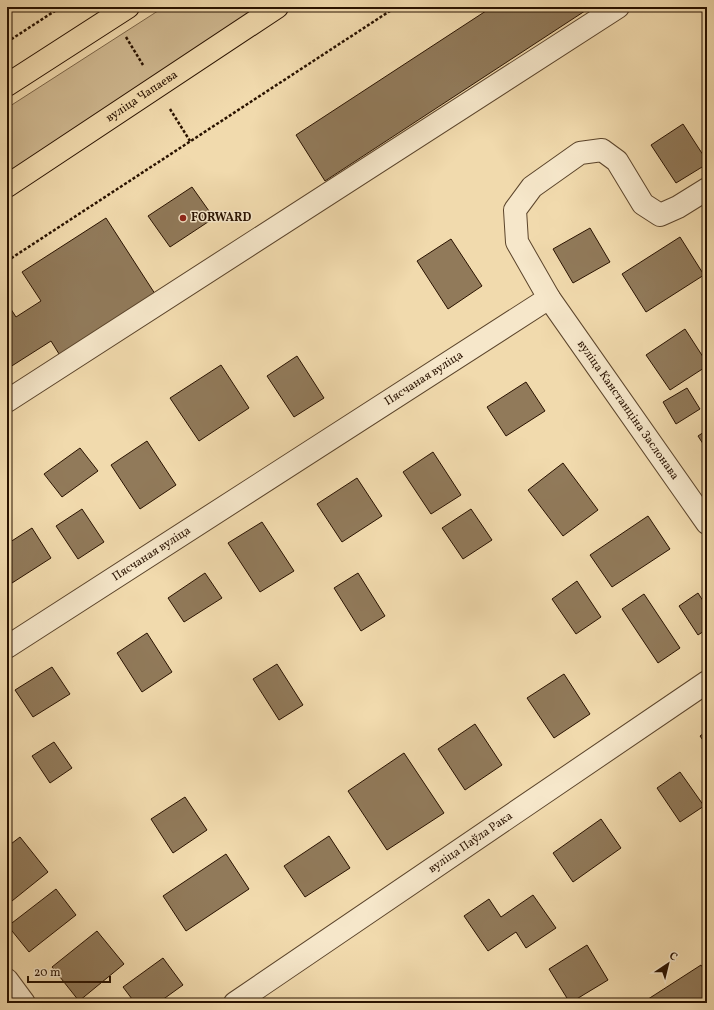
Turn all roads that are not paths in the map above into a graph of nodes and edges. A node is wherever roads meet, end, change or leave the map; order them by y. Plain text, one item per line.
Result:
1 (128, 7) edge
2 (277, 7) edge
3 (618, 7) edge
4 (7, 85) edge
5 (7, 186) edge
6 (707, 189) edge
7 (548, 298) junction
8 (7, 401) edge
9 (707, 523) edge
10 (7, 647) edge
11 (707, 682) edge
12 (7, 980) edge
13 (24, 1003) edge
14 (235, 1003) edge

1 - 4 main road
2 - 5 main road, вуліца Чапаева
3 - 8 street
6 - 7 street
7 - 9 street, вуліца Канстанціна Заслонава
7 - 10 street, Пясчаная вуліца
11 - 14 street, вуліца Паўла Рака
12 - 13 street

